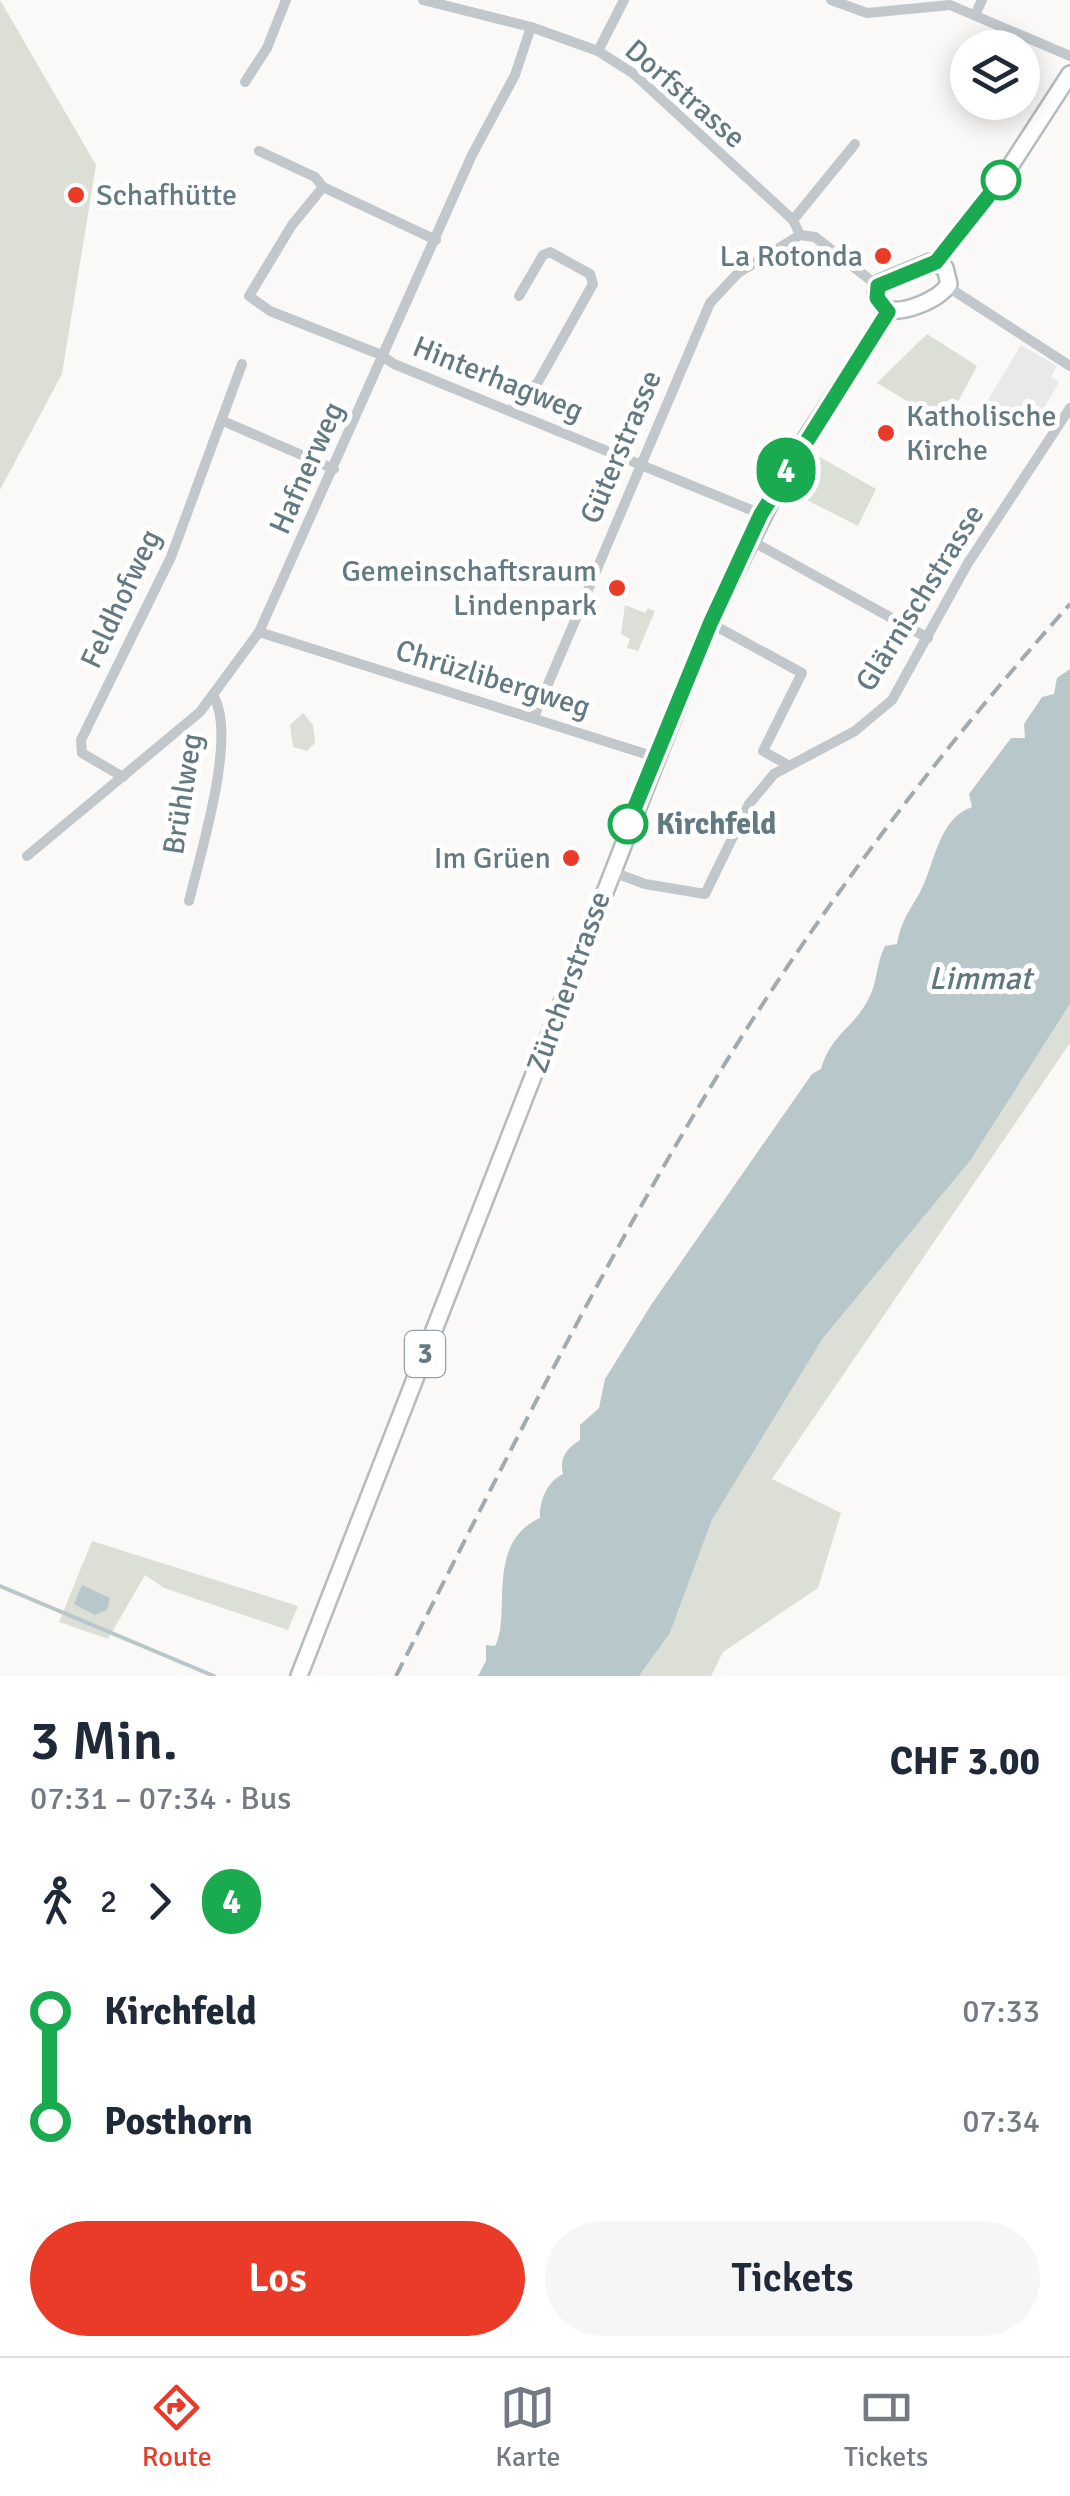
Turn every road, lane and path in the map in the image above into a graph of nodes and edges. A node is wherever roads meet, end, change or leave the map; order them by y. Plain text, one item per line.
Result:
1 (286, 0) edge
2 (423, 0) edge
3 (624, 0) edge
4 (831, 0) edge
5 (982, 0) edge
6 (976, 15) junction
7 (531, 28) junction
8 (598, 51) junction
9 (1070, 56) edge
10 (1070, 74) edge
11 (246, 82) dead end
12 (855, 144) dead end
13 (259, 151) dead end
14 (323, 188) junction
15 (793, 220) junction
16 (800, 235) junction
17 (436, 240) junction
18 (936, 262) junction
19 (878, 286) junction
20 (948, 287) junction
21 (519, 296) dead end
22 (888, 312) junction
23 (384, 358) junction
24 (242, 364) dead end
25 (1070, 366) edge
26 (1070, 408) edge
27 (511, 410) junction
28 (222, 420) junction
29 (642, 464) junction
30 (334, 469) junction
31 (761, 514) junction
32 (750, 540) junction
33 (710, 624) junction
34 (259, 632) junction
35 (928, 638) junction
36 (214, 696) junction
37 (534, 717) junction
38 (655, 757) junction
39 (788, 765) junction
40 (123, 777) junction
41 (27, 856) dead end
42 (610, 872) junction
43 (190, 901) dead end
44 (298, 1676) edge

1 - 11 street
2 - 7 street, Dorfstrasse
3 - 8 street
4 - 6 street
5 - 6 street
6 - 9 street
7 - 8 street, Dorfstrasse
7 - 17 street, Hafnerweg
8 - 15 street, Dorfstrasse
10 - 18 main road
12 - 15 street
13 - 14 street
14 - 17 street
14 - 23 street, Hinterhagweg
15 - 16 street, Dorfstrasse
16 - 19 street
16 - 29 street, Güterstrasse
17 - 23 street, Hafnerweg
18 - 19 main road
18 - 20 main road
19 - 22 main road
20 - 22 main road
20 - 25 street
21 - 27 street
22 - 31 main road, Zürcherstrasse / 3
23 - 27 street, Hinterhagweg
23 - 30 street, Hafnerweg
24 - 28 street, Feldhofweg
26 - 35 street, Glärnischstrasse
27 - 29 street, Hinterhagweg
28 - 30 street
28 - 40 street, Feldhofweg
29 - 31 street, Hinterhagweg
29 - 37 street, Güterstrasse
30 - 34 street, Hafnerweg
31 - 32 main road, Zürcherstrasse / 3
32 - 33 main road, Zürcherstrasse / 3
32 - 35 street
33 - 38 main road, Zürcherstrasse / 3
33 - 39 street
34 - 36 street, Hafnerweg
34 - 37 street, Chrüzlibergweg
35 - 39 street, Glärnischstrasse
36 - 40 street, Hafnerweg
36 - 43 street, Brühlweg
37 - 38 street, Chrüzlibergweg
38 - 42 main road, Zürcherstrasse / 3
39 - 42 street, Glärnischstrasse
40 - 41 street, Hafnerweg
42 - 44 main road, Zürcherstrasse / 3

